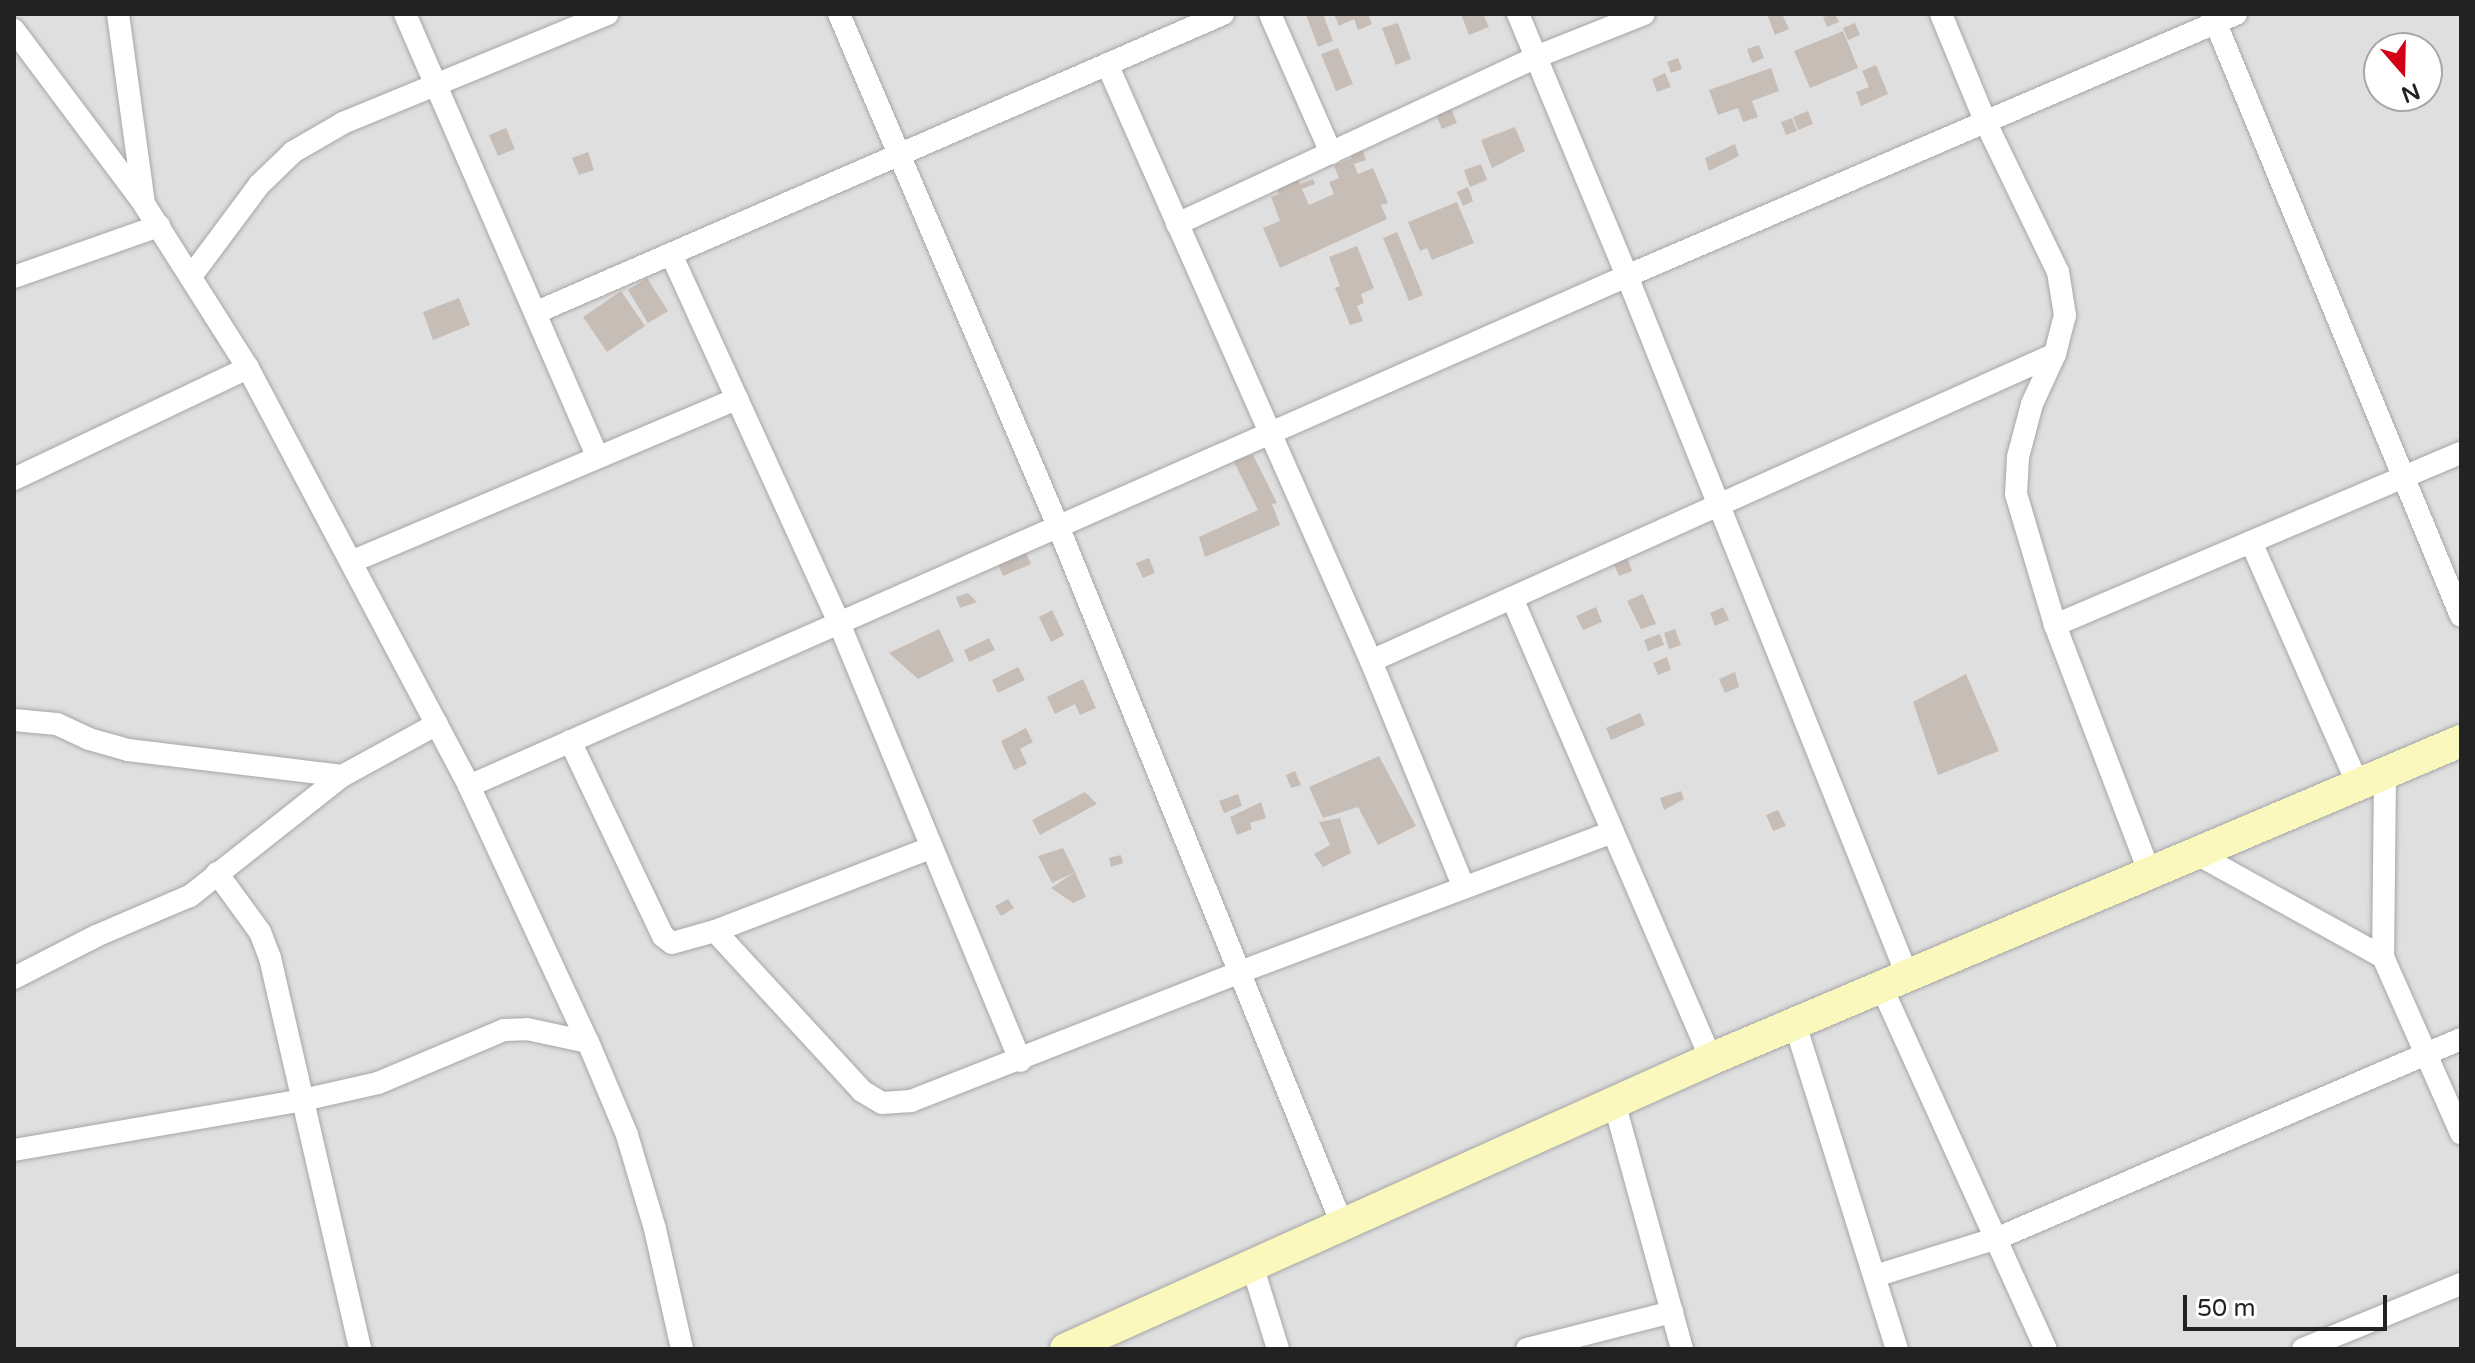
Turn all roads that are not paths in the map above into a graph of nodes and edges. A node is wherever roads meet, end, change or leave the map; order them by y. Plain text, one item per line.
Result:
1 (118, 14) edge
2 (405, 14) edge
3 (607, 14) edge
4 (839, 14) edge
5 (1223, 14) edge
6 (1270, 14) edge
7 (1518, 14) edge
8 (1644, 14) edge
9 (1941, 14) edge
10 (2221, 18) edge
11 (14, 30) edge
12 (1536, 57) junction
13 (1107, 64) junction
14 (434, 85) junction
15 (1985, 121) junction
16 (1331, 153) junction
17 (899, 156) junction
18 (144, 204) junction
19 (1177, 224) junction
20 (159, 226) junction
21 (671, 254) junction
22 (192, 275) junction
23 (1627, 276) junction
24 (14, 277) edge
25 (537, 312) junction
26 (2055, 354) junction
27 (248, 368) junction
28 (737, 399) junction
29 (1268, 434) junction
30 (2461, 453) edge
31 (598, 457) junction
32 (2404, 477) junction
33 (14, 479) edge
34 (1718, 505) junction
35 (1058, 526) junction
36 (2251, 542) junction
37 (353, 561) junction
38 (1512, 598) junction
39 (2461, 616) edge
40 (839, 623) junction
41 (2055, 625) junction
42 (1371, 661) junction
43 (14, 720) edge
44 (437, 724) junction
45 (570, 741) junction
46 (2461, 741) edge
47 (342, 776) junction
48 (2372, 780) junction
49 (469, 786) junction
50 (1613, 832) junction
51 (930, 848) junction
52 (2197, 854) junction
53 (217, 873) junction
54 (2150, 874) junction
55 (1464, 888) junction
56 (715, 931) junction
57 (2383, 957) junction
58 (1240, 972) junction
59 (14, 978) edge
60 (1895, 982) junction
61 (1795, 1024) junction
62 (2461, 1039) edge
63 (588, 1042) junction
64 (2426, 1054) junction
65 (1711, 1059) junction
66 (1020, 1061) junction
67 (303, 1100) junction
68 (1614, 1102) junction
69 (2461, 1133) edge
70 (14, 1150) edge
71 (1342, 1224) junction
72 (1998, 1238) junction
73 (1252, 1265) junction
74 (1875, 1276) junction
75 (2461, 1284) edge
76 (1672, 1312) junction
77 (360, 1349) edge
78 (682, 1349) edge
79 (1066, 1349) edge
80 (1278, 1349) edge
81 (1527, 1349) edge
82 (1682, 1349) edge
83 (1897, 1349) edge
84 (2046, 1349) edge
85 (2303, 1349) edge

1 - 18 street
2 - 14 street
3 - 14 street
4 - 17 street
5 - 13 street
6 - 16 street
7 - 12 street
8 - 12 street
9 - 15 street
10 - 15 street
10 - 32 street
11 - 18 street
12 - 16 street
12 - 23 street
13 - 17 street
13 - 19 street
14 - 22 street
14 - 25 street
15 - 23 street
15 - 26 street
16 - 19 street
17 - 21 street
17 - 35 street
18 - 20 street
19 - 29 street
20 - 22 street
20 - 24 street
21 - 25 street
21 - 28 street
22 - 27 street
23 - 29 street
23 - 34 street
25 - 31 street
26 - 34 street
26 - 41 street
27 - 33 street
27 - 37 street
28 - 31 street
28 - 40 street
29 - 35 street
29 - 42 street
30 - 32 street
31 - 37 street
32 - 36 street
32 - 39 street
34 - 38 street
34 - 60 street
35 - 40 street
35 - 58 street
36 - 41 street
36 - 48 street
37 - 44 street
38 - 42 street
38 - 50 street
40 - 45 street
40 - 51 street
41 - 54 street
42 - 55 street
43 - 47 street
44 - 47 street
44 - 49 street
45 - 49 street
45 - 56 street
46 - 48 street
47 - 53 street
48 - 52 street
48 - 57 street
49 - 63 street
50 - 55 street
50 - 65 street
51 - 56 street
51 - 66 street
52 - 54 street
52 - 57 street
53 - 59 street
53 - 67 street
54 - 60 street
55 - 58 street
56 - 66 street
57 - 64 street
58 - 66 street
58 - 71 street
60 - 61 street
60 - 72 street
61 - 65 street
61 - 74 street
62 - 64 street
63 - 67 street
63 - 78 street
64 - 69 street
64 - 72 street
65 - 68 street
67 - 70 street
67 - 77 street
68 - 71 street
68 - 76 street
71 - 73 street
72 - 74 street
72 - 84 street
73 - 79 street
73 - 80 street
74 - 83 street
75 - 85 street
76 - 81 street
76 - 82 street

